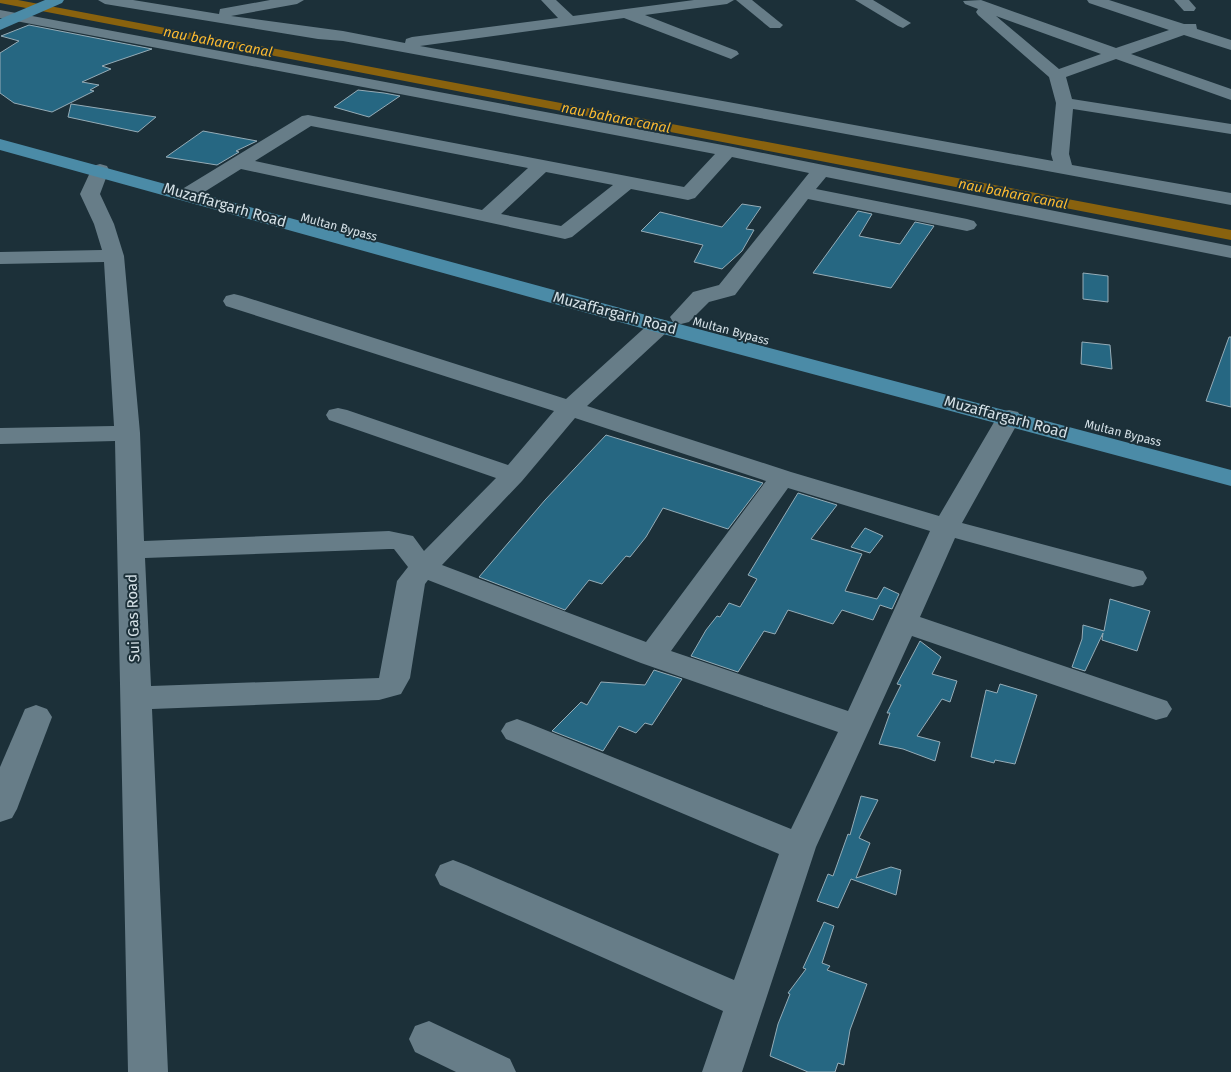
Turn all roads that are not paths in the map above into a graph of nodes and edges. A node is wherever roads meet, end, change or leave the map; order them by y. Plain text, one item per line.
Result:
1 (52, 0) edge
2 (105, 0) edge
3 (297, 0) edge
4 (548, 0) edge
5 (727, 0) edge
6 (743, 0) edge
7 (862, 0) edge
8 (1094, 0) edge
9 (1112, 0) edge
10 (969, 1) edge
11 (141, 2) edge
12 (164, 6) junction
13 (223, 13) junction
14 (625, 13) junction
15 (9, 17) edge
16 (568, 21) junction
17 (903, 24) dead end
18 (775, 25) dead end
19 (1188, 28) junction
20 (343, 36) junction
21 (1231, 39) edge
22 (1231, 45) edge
23 (401, 46) junction
24 (731, 54) dead end
25 (1117, 54) junction
26 (1057, 74) junction
27 (1231, 95) edge
28 (1064, 103) junction
29 (1231, 129) edge
30 (0, 136) edge
31 (0, 144) edge
32 (728, 151) junction
33 (1062, 162) junction
34 (238, 163) junction
35 (543, 165) junction
36 (100, 170) junction
37 (821, 170) junction
38 (628, 182) junction
39 (1231, 184) edge
40 (192, 192) junction
41 (802, 192) junction
42 (1231, 199) edge
43 (486, 217) junction
44 (967, 225) dead end
45 (1231, 252) edge
46 (114, 256) junction
47 (2, 262) edge
48 (234, 301) dead end
49 (671, 322) junction
50 (570, 408) junction
51 (338, 415) dead end
52 (1009, 417) junction
53 (127, 433) junction
54 (0, 436) edge
55 (1231, 460) edge
56 (513, 475) junction
57 (782, 478) junction
58 (1231, 478) edge
59 (946, 527) junction
60 (131, 550) junction
61 (424, 568) junction
62 (1133, 578) dead end
63 (903, 622) junction
64 (652, 656) junction
65 (136, 698) junction
66 (1156, 709) dead end
67 (36, 718) dead end
68 (857, 726) junction
69 (517, 731) dead end
70 (0, 809) edge
71 (799, 847) junction
72 (453, 876) dead end
73 (746, 1003) junction
74 (429, 1039) dead end
75 (492, 1071) edge
76 (148, 1072) edge
77 (722, 1072) edge

1 - 15 main road
2 - 11 street
3 - 13 street
4 - 16 street
5 - 14 street
6 - 18 street
7 - 17 street
8 - 19 street
9 - 19 street
10 - 25 street
10 - 26 street
11 - 12 street
12 - 13 street
12 - 20 street
13 - 20 street
14 - 16 street
14 - 24 street
15 - 32 street
16 - 23 street
19 - 21 street
19 - 22 street
19 - 25 street
20 - 23 street
23 - 33 street
25 - 26 street
25 - 27 street
26 - 28 street
28 - 29 street
28 - 33 street
30 - 40 main road
31 - 36 main road, Muzaffargarh Road
32 - 37 street
32 - 38 street
33 - 39 street
33 - 42 street
34 - 35 street
34 - 40 street
34 - 43 street
35 - 38 street
35 - 43 street
36 - 40 main road, Muzaffargarh Road
36 - 46 street, Sui Gas Road
37 - 41 street
37 - 45 street
38 - 43 street
40 - 49 main road, Muzaffargarh Road
41 - 44 street
41 - 49 street
46 - 47 street
46 - 53 street, Sui Gas Road
48 - 50 street
49 - 50 street
49 - 52 main road, Muzaffargarh Road
49 - 55 main road, Multan Bypass
50 - 56 street
50 - 57 street
51 - 56 street
52 - 58 main road, Muzaffargarh Road
52 - 59 street
53 - 54 street
53 - 60 street, Sui Gas Road
56 - 61 street
57 - 59 street
57 - 64 street
59 - 62 street
59 - 63 street
60 - 61 street
60 - 65 street, Sui Gas Road
61 - 64 street
61 - 65 street
63 - 66 street
63 - 68 street
64 - 68 street
65 - 76 street, Sui Gas Road
67 - 70 street
68 - 71 street
69 - 71 street
71 - 73 street
72 - 73 street
73 - 77 street
74 - 75 street

